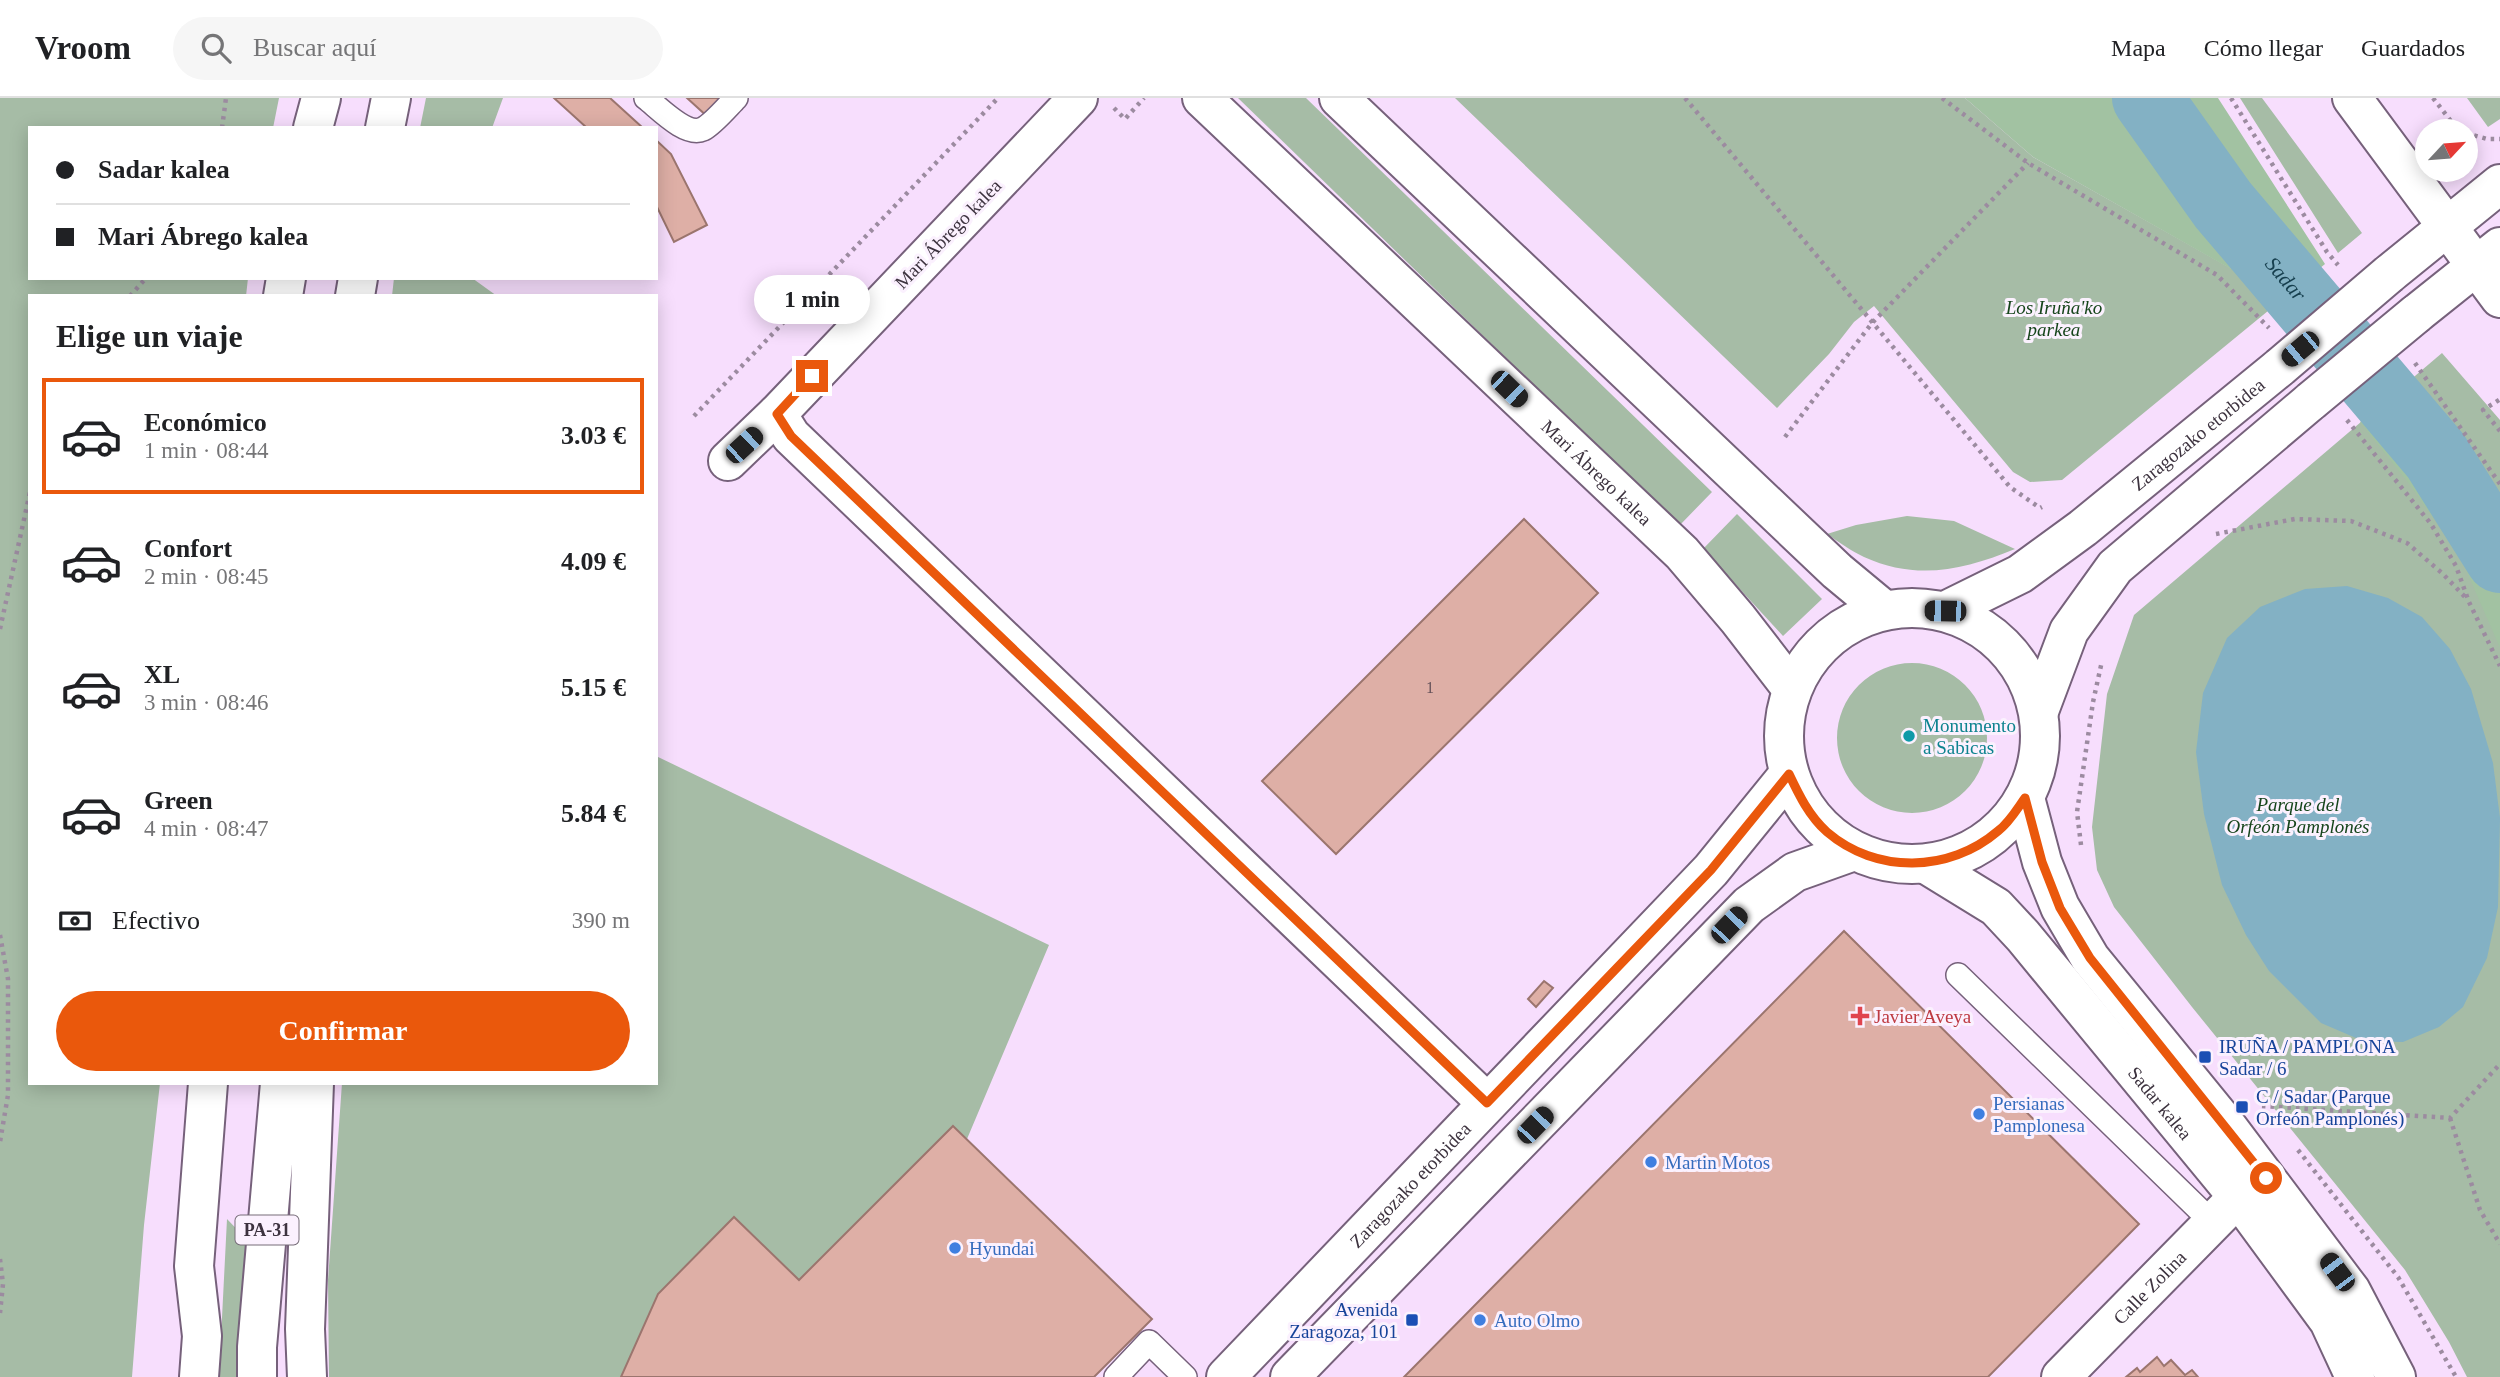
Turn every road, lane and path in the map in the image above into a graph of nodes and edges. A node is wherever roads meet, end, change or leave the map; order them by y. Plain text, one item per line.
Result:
1 (226, 98) edge
2 (321, 98) edge
3 (391, 98) edge
4 (646, 98) edge
5 (736, 98) edge
6 (998, 98) edge
7 (1144, 98) edge
8 (1202, 98) edge
9 (1339, 98) edge
10 (1685, 98) edge
11 (1942, 98) edge
12 (2231, 98) edge
13 (2352, 98) edge
14 (2433, 98) edge
15 (1094, 102) edge
16 (2449, 119) edge
17 (222, 126) edge
18 (314, 126) edge
19 (385, 126) edge
20 (2478, 136) edge
21 (2500, 139) edge
22 (2028, 163) junction
23 (2500, 184) edge
24 (2448, 227) junction
25 (2327, 252) dead end
26 (2488, 256) edge
27 (144, 280) edge
28 (132, 294) edge
29 (2500, 298) edge
30 (2256, 312) dead end
31 (1872, 323) junction
32 (2424, 373) dead end
33 (2498, 400) edge
34 (777, 414) junction
35 (694, 416) dead end
36 (2500, 432) edge
37 (2359, 435) dead end
38 (1784, 436) dead end
39 (728, 461) dead end
40 (2500, 484) edge
41 (28, 501) edge
42 (2047, 505) dead end
43 (2203, 536) dead end
44 (2469, 602) junction
45 (1884, 610) junction
46 (1945, 611) junction
47 (0, 629) edge
48 (2103, 659) dead end
49 (2500, 666) edge
50 (1792, 690) junction
51 (2039, 711) junction
52 (1789, 774) junction
53 (2025, 798) junction
54 (2082, 849) dead end
55 (1854, 851) junction
56 (1926, 864) junction
57 (0, 935) edge
58 (1958, 975) dead end
59 (2500, 1064) edge
60 (208, 1085) edge
61 (280, 1085) edge
62 (314, 1085) edge
63 (1487, 1103) junction
64 (2262, 1106) dead end
65 (2450, 1118) junction
66 (0, 1142) edge
67 (2226, 1210) junction
68 (2500, 1244) edge
69 (0, 1259) edge
70 (194, 1266) junction
71 (0, 1313) edge
72 (175, 1377) edge
73 (199, 1377) edge
74 (257, 1377) edge
75 (307, 1377) edge
76 (1116, 1377) edge
77 (1185, 1377) edge
78 (1226, 1377) edge
79 (1290, 1377) edge
80 (2061, 1377) edge
81 (2355, 1377) edge
82 (2396, 1377) edge

1 - 17 path
2 - 18 main road
3 - 19 main road
4 - 5 lane
6 - 35 path
7 - 15 path
8 - 50 main road, Mari Ábrego kalea
9 - 45 main road
10 - 31 path
11 - 22 path
12 - 25 path
13 - 24 main road
14 - 16 path
15 - 34 main road, Mari Ábrego kalea
20 - 21 path
22 - 30 path
22 - 31 path
23 - 24 main road, Zaragozako etorbidea
24 - 26 main road
24 - 46 main road, Zaragozako etorbidea, bridge
26 - 29 main road
26 - 51 main road, bridge
27 - 28 path
31 - 38 path
31 - 42 path
32 - 40 path
33 - 36 path
34 - 39 main road, Mari Ábrego kalea
34 - 63 main road
37 - 44 path
41 - 47 path
43 - 44 path
44 - 49 path
45 - 46 main road
45 - 50 main road
46 - 51 main road
48 - 54 path
50 - 52 main road
51 - 53 main road
52 - 55 main road
52 - 63 main road, Zaragozako etorbidea
53 - 56 main road
53 - 82 main road, Sadar kalea
55 - 56 main road
55 - 79 main road
56 - 67 main road, Sadar kalea
57 - 66 path
58 - 67 lane
59 - 65 path
60 - 70 main road
61 - 74 main road, PA-31
62 - 75 main road
63 - 78 main road, Zaragozako etorbidea
64 - 65 path
65 - 68 path
67 - 80 main road, Calle Zolina
67 - 81 main road, Sadar kalea
69 - 71 path
70 - 72 main road
70 - 73 main road
76 - 77 lane

